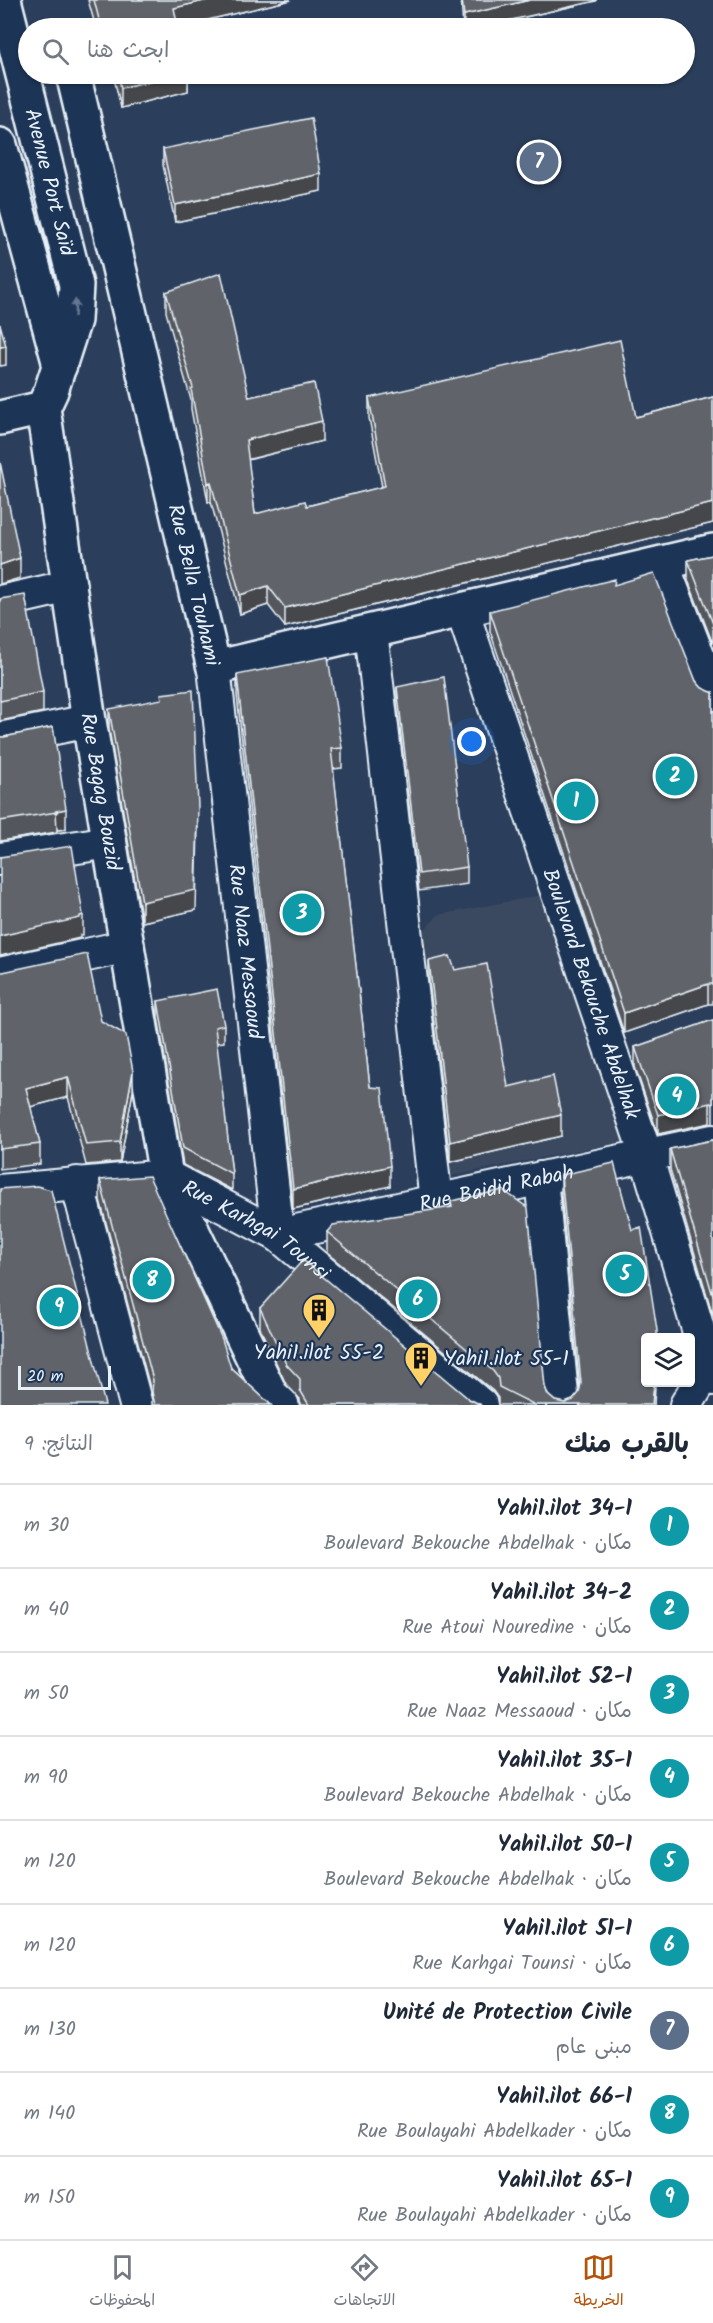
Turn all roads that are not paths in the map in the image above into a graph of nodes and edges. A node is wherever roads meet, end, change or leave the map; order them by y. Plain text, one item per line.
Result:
1 (4, 0) edge
2 (14, 37) edge
3 (18, 53) edge
4 (26, 84) edge
5 (75, 84) edge
6 (0, 145) edge
7 (9, 217) edge
8 (60, 365) junction
9 (43, 408) junction
10 (0, 418) edge
11 (713, 551) edge
12 (662, 564) junction
13 (70, 586) junction
14 (0, 602) edge
15 (462, 610) junction
16 (371, 631) junction
17 (214, 668) junction
18 (713, 694) edge
19 (89, 721) junction
20 (0, 739) edge
21 (110, 842) junction
22 (0, 859) edge
23 (128, 946) junction
24 (0, 974) edge
25 (713, 1141) edge
26 (646, 1155) junction
27 (166, 1176) junction
28 (541, 1178) junction
29 (77, 1183) junction
30 (0, 1191) edge
31 (436, 1201) junction
32 (278, 1235) junction
33 (711, 1373) edge
34 (136, 1405) edge
35 (282, 1405) edge
36 (481, 1405) edge
37 (563, 1405) edge
38 (686, 1405) edge

1 - 2 street, Avenue Port Saïd
3 -> 2 street, Avenue Port Saïd
8 -> 4 street, Avenue Port Saïd
5 - 17 street, Rue Bella Touhami
6 - 7 street, Avenue Port Saïd
7 - 8 street, Avenue Port Saïd
8 - 9 street, Avenue Port Saïd
9 - 10 street
9 - 13 street, Rue Bagag Bouzid
11 - 12 street, Rue Bella Touhami
12 - 15 street, Rue Bella Touhami
12 - 18 street
13 - 14 street
13 - 19 street, Rue Bagag Bouzid
15 - 16 street, Rue Bella Touhami
15 - 26 street, Boulevard Bekouche Abdelhak
16 - 17 street, Rue Bella Touhami
16 - 31 street
17 - 32 street, Rue Naaz Messaoud
19 - 20 street
19 - 21 street, Rue Bagag Bouzid
21 - 22 street
21 - 23 street, Rue Bagag Bouzid
23 - 24 street
23 - 27 street, Rue Bagag Bouzid
25 - 26 street, Rue Baidid Rabah
26 - 28 street, Rue Baidid Rabah
26 - 33 street, Boulevard Bekouche Abdelhak
27 - 29 street
27 - 32 street, Rue Karhgai Tounsi
27 - 35 street, Rue Bagag Bouzid
28 - 31 street, Rue Baidid Rabah
28 - 37 street
29 - 30 street
29 - 34 street
31 - 32 street, Rue Baidid Rabah
32 - 36 street, Rue Karhgai Tounsi
33 - 38 street

